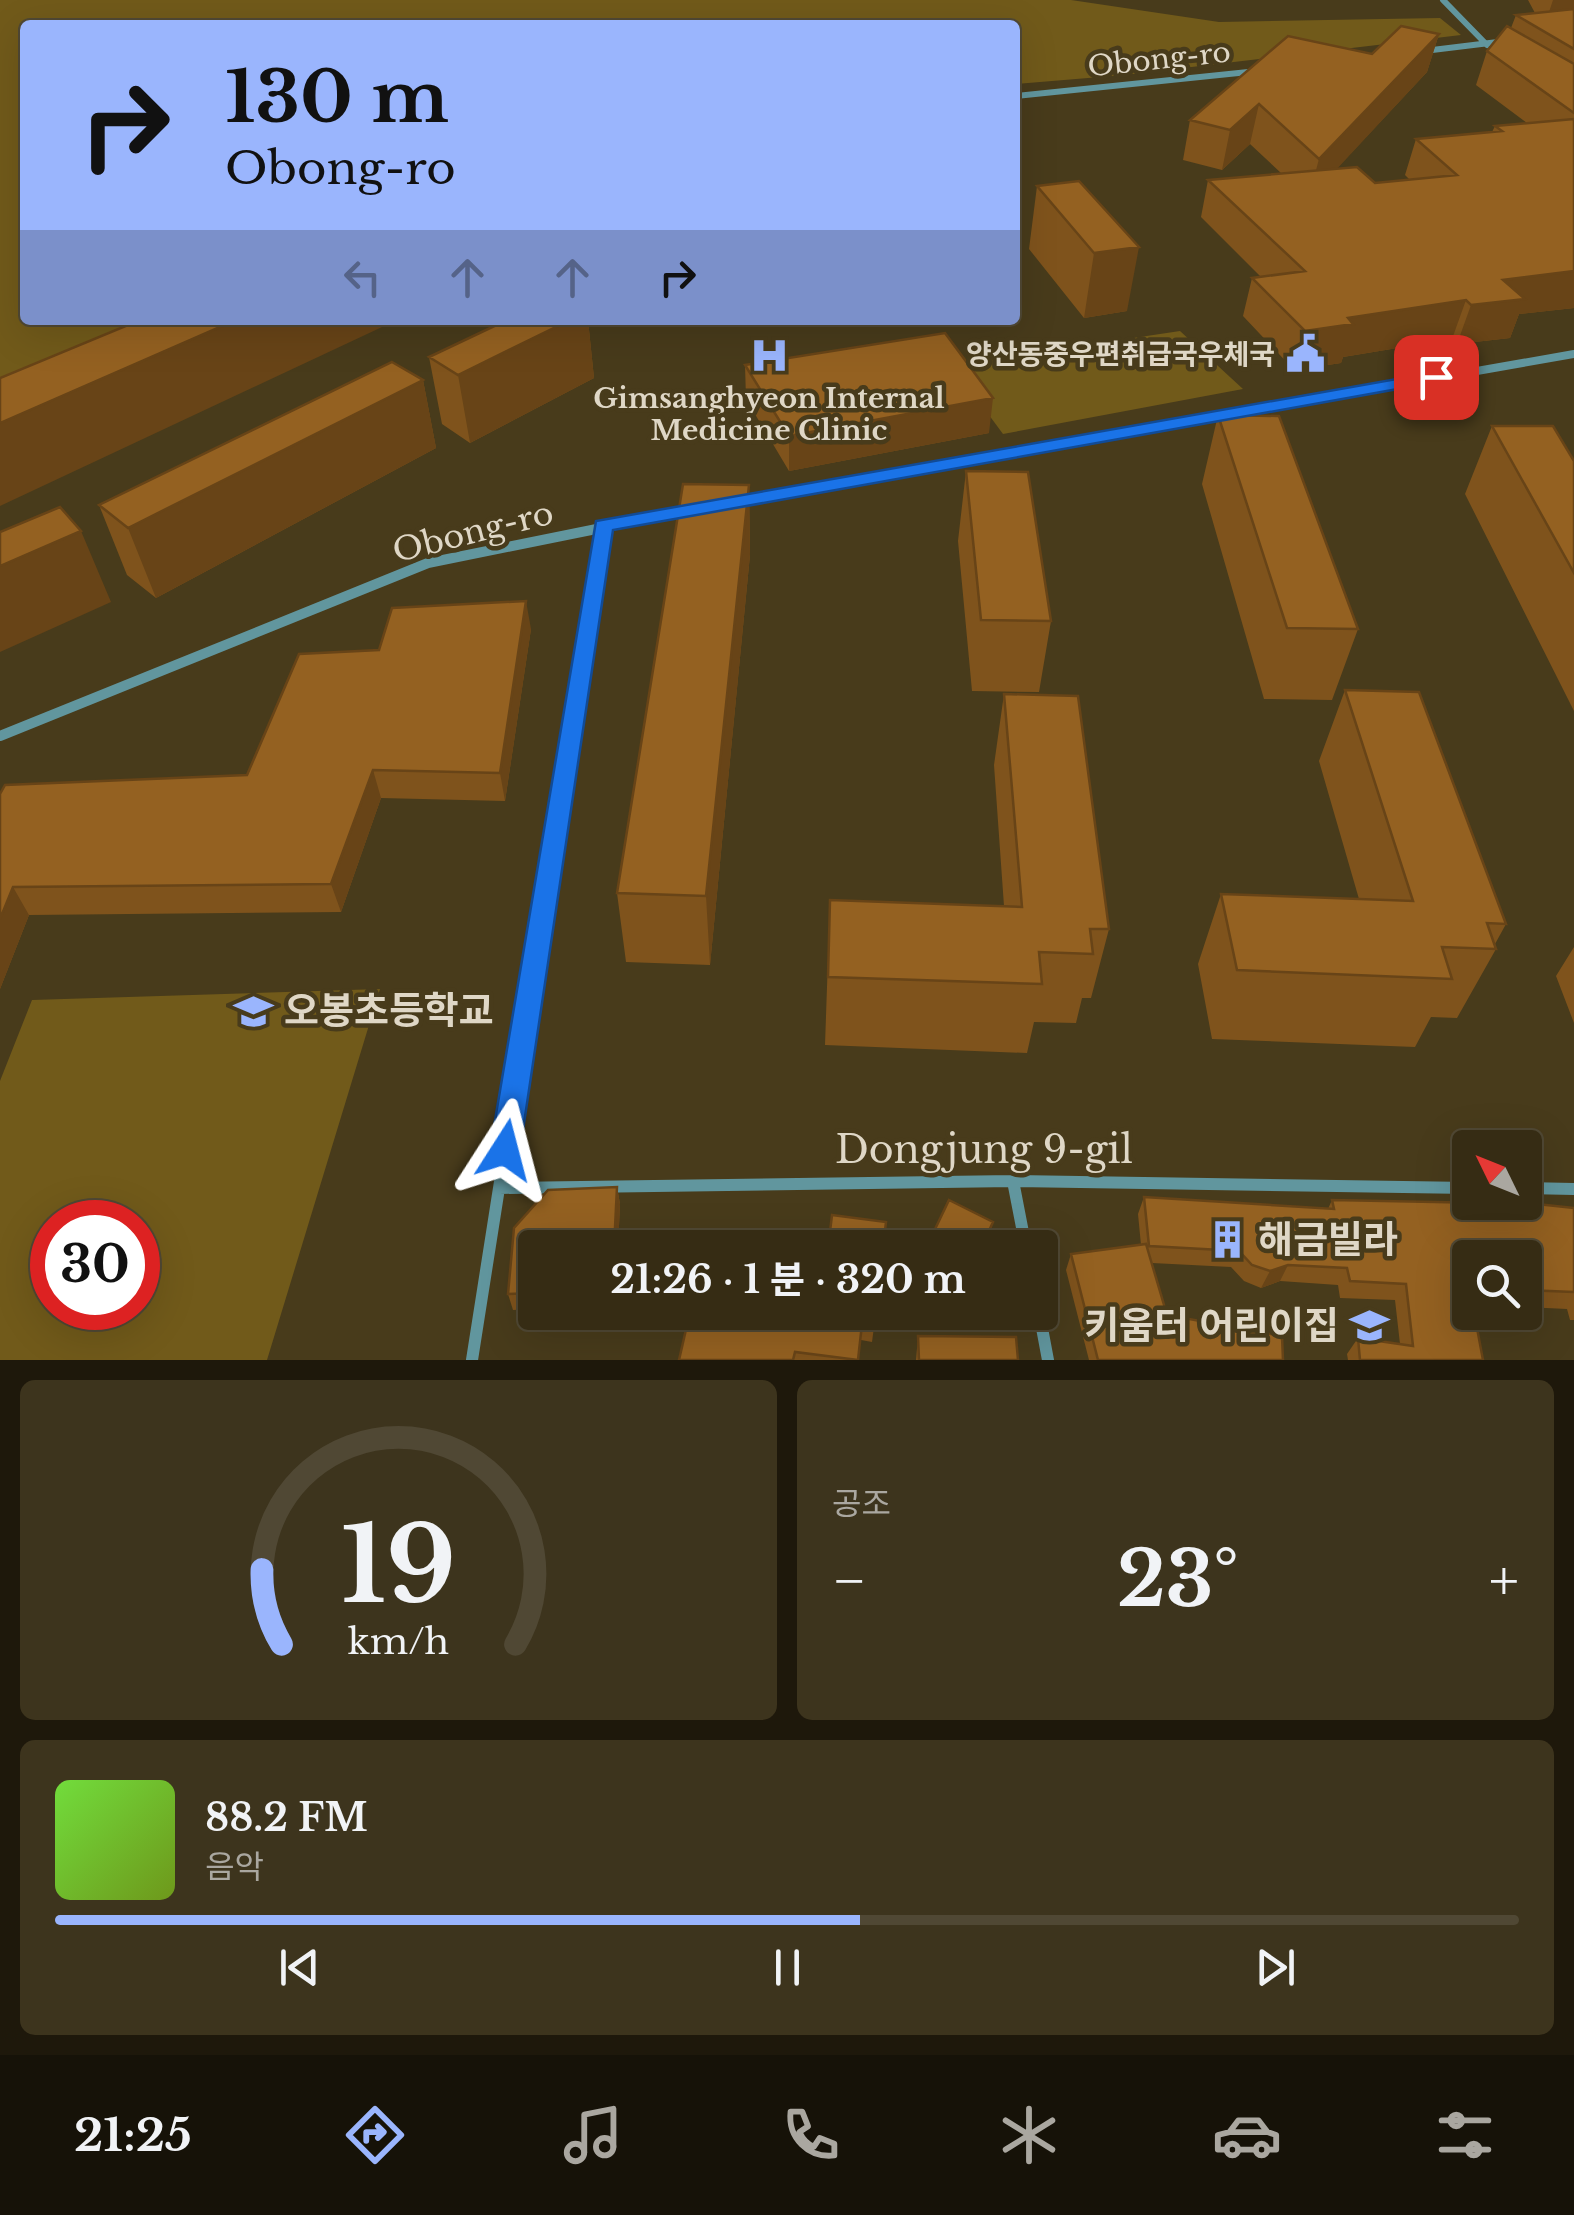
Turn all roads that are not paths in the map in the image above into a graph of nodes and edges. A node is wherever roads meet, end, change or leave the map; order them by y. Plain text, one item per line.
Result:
1 (1443, 0) edge
2 (1519, 40) edge
3 (1485, 44) junction
4 (1412, 52) edge
5 (1500, 53) edge
6 (1261, 71) edge
7 (1020, 95) edge
8 (1574, 354) edge
9 (728, 503) edge
10 (710, 506) edge
11 (603, 525) junction
12 (0, 736) edge
13 (1013, 1180) junction
14 (499, 1188) junction
15 (1452, 1188) edge
16 (1542, 1188) edge
17 (1574, 1189) edge
18 (1023, 1230) edge
19 (1042, 1330) edge
20 (472, 1360) edge
21 (1048, 1360) edge

1 - 3 street
2 - 3 street
3 - 4 street
3 - 5 street
6 - 7 street, Obong-ro
8 - 9 street
10 - 11 street, Obong-ro
11 - 12 street, Obong-ro
11 - 14 street
13 - 14 street, Dongjung 9-gil
13 - 15 street, Dongjung 9-gil
13 - 18 street
14 - 20 street
16 - 17 street
19 - 21 street

